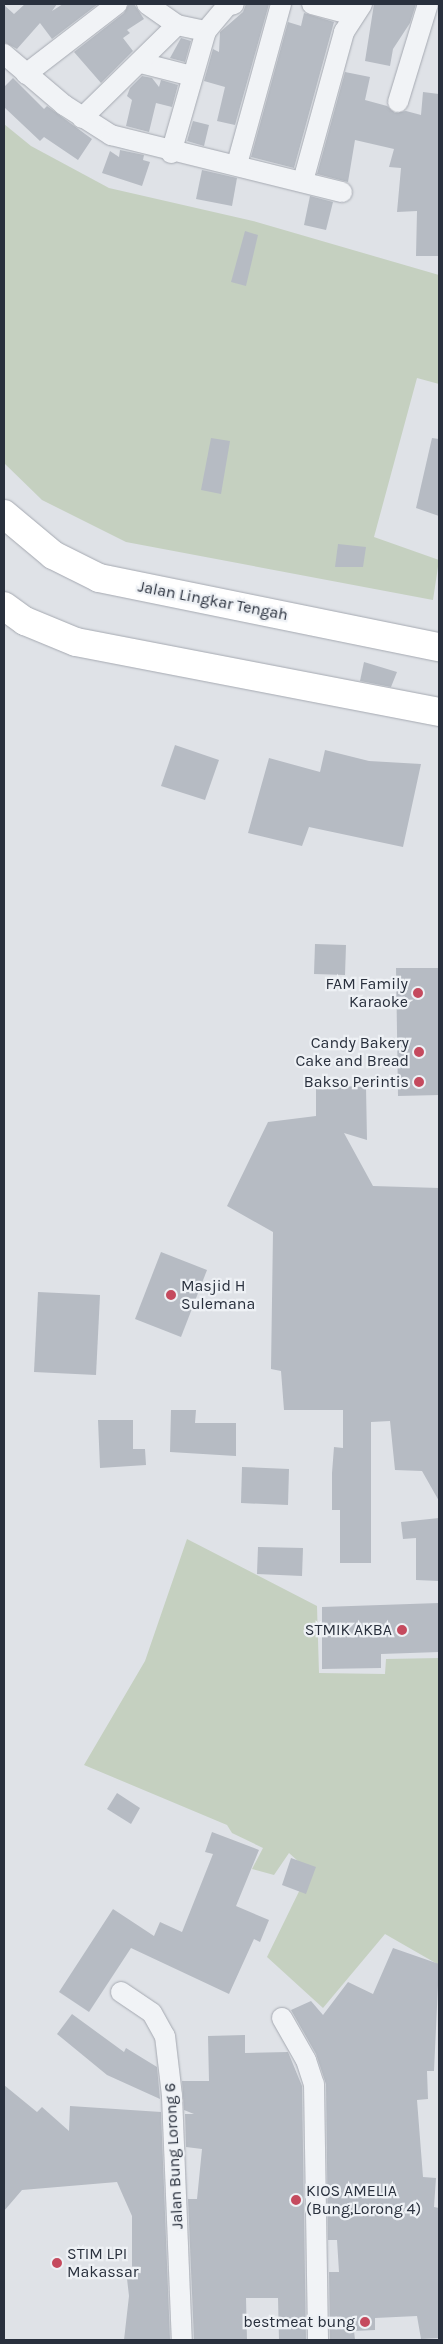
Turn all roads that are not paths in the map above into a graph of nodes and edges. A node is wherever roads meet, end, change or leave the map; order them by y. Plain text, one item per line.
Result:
1 (117, 4) edge
2 (147, 4) edge
3 (229, 4) edge
4 (280, 4) edge
5 (312, 4) edge
6 (428, 4) edge
7 (358, 9) edge
8 (439, 11) edge
9 (177, 25) junction
10 (206, 31) junction
11 (4, 54) edge
12 (141, 63) junction
13 (26, 74) junction
14 (192, 76) junction
15 (398, 102) dead end
16 (82, 118) junction
17 (171, 153) junction
18 (236, 164) junction
19 (303, 181) junction
20 (342, 192) dead end
21 (4, 514) edge
22 (4, 606) edge
23 (439, 647) edge
24 (439, 712) edge
25 (121, 1992) dead end
26 (282, 2018) dead end
27 (182, 2340) edge
28 (318, 2340) edge

1 - 13 street
2 - 9 street
3 - 10 street
4 - 18 street
5 - 7 street
6 - 8 street
6 - 15 street
7 - 19 street
9 - 10 street
9 - 12 street
10 - 14 street
11 - 13 street
12 - 14 street
12 - 16 street
13 - 16 street
14 - 17 street
16 - 17 street
17 - 18 street
18 - 19 street
19 - 20 street
21 - 23 main road, Jalan Lingkar Tengah
22 - 24 main road
25 - 27 street, Jalan Bung Lorong 6
26 - 28 street

